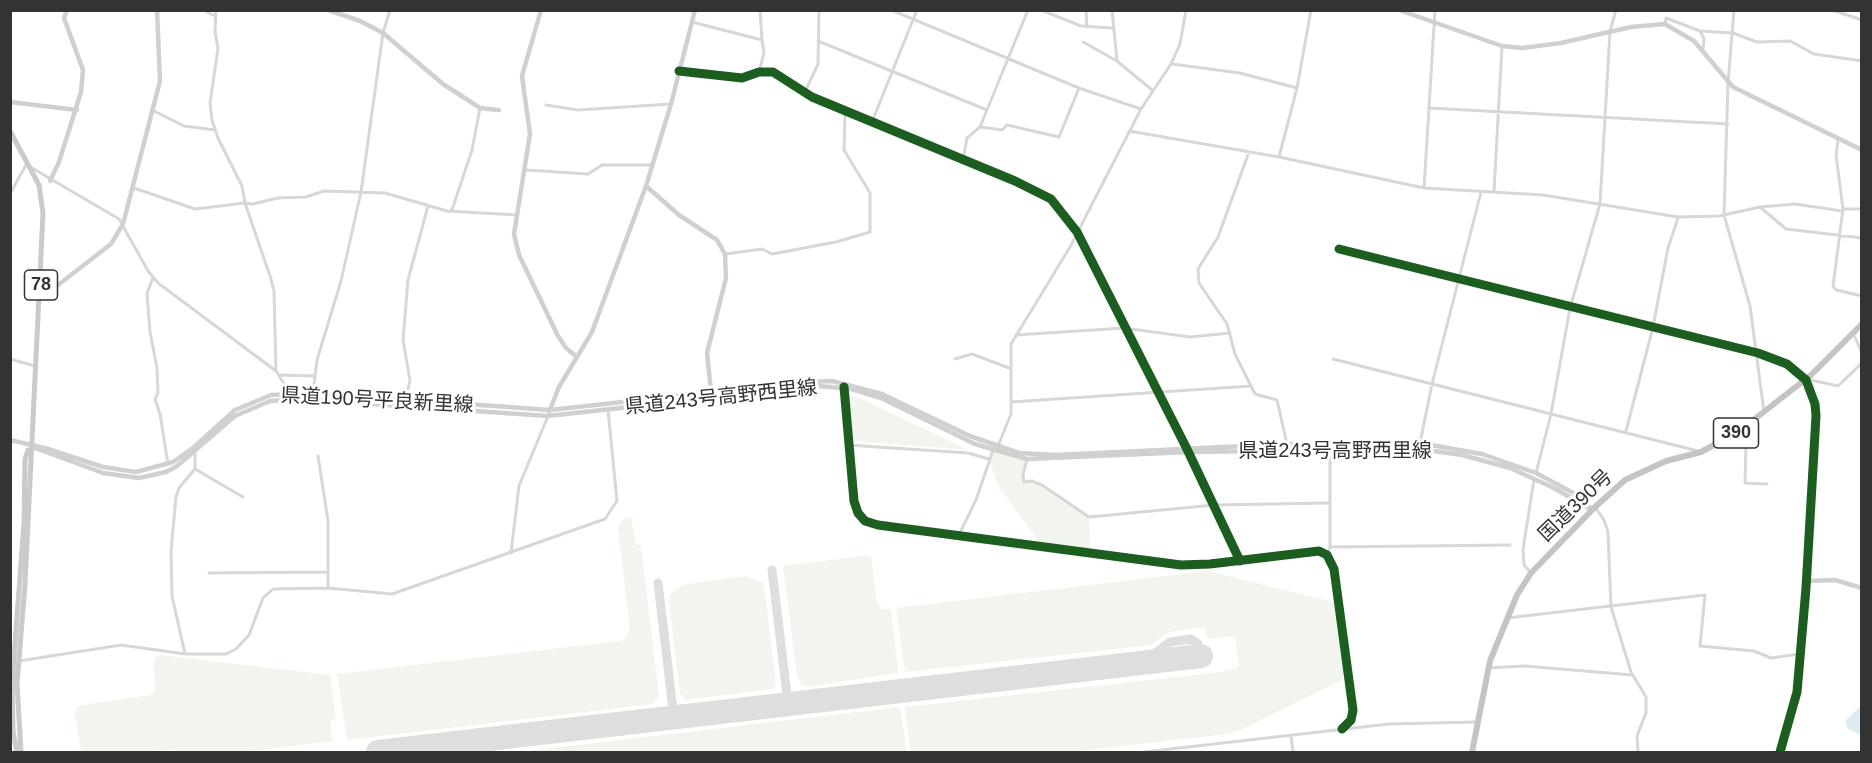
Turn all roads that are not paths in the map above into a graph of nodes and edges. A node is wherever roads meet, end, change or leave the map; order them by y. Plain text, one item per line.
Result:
1 (67, 10) edge
2 (157, 10) edge
3 (203, 10) edge
4 (216, 10) edge
5 (328, 10) edge
6 (390, 10) edge
7 (542, 10) edge
8 (695, 10) edge
9 (760, 10) edge
10 (819, 10) edge
11 (891, 10) edge
12 (917, 10) edge
13 (1028, 10) edge
14 (1041, 10) edge
15 (1086, 10) edge
16 (1112, 10) edge
17 (1186, 10) edge
18 (1311, 10) edge
19 (1399, 10) edge
20 (1435, 10) edge
21 (1734, 10) edge
22 (1832, 10) edge
23 (1616, 11) edge
24 (215, 16) junction
25 (914, 20) junction
26 (1862, 20) edge
27 (1433, 21) junction
28 (692, 22) junction
29 (1665, 24) junction
30 (1087, 27) junction
31 (1113, 28) junction
32 (1610, 31) junction
33 (1700, 31) junction
34 (383, 33) junction
35 (1733, 33) junction
36 (762, 40) junction
37 (818, 41) junction
38 (1083, 42) dead end
39 (1502, 46) junction
40 (1703, 50) junction
41 (1011, 59) junction
42 (1118, 61) junction
43 (1862, 61) edge
44 (1171, 64) junction
45 (679, 71) junction
46 (893, 71) junction
47 (759, 72) junction
48 (1728, 83) junction
49 (1079, 88) junction
50 (1297, 88) junction
51 (1152, 90) junction
52 (804, 94) junction
53 (10, 102) edge
54 (671, 104) junction
55 (546, 105) dead end
56 (480, 108) junction
57 (1429, 108) junction
58 (1141, 109) junction
59 (77, 110) junction
60 (499, 110) dead end
61 (987, 110) junction
62 (154, 111) junction
63 (845, 111) junction
64 (1498, 112) junction
65 (1606, 118) junction
66 (872, 122) junction
67 (1728, 124) junction
68 (981, 127) junction
69 (214, 130) junction
70 (10, 131) edge
71 (1129, 131) junction
72 (1838, 140) junction
73 (1862, 150) edge
74 (1249, 152) junction
75 (1279, 157) junction
76 (963, 160) junction
77 (29, 165) junction
78 (653, 165) junction
79 (526, 170) junction
80 (50, 181) junction
81 (646, 186) junction
82 (134, 188) junction
83 (1424, 188) junction
84 (1494, 191) junction
85 (361, 192) junction
86 (1481, 192) junction
87 (10, 194) edge
88 (245, 203) junction
89 (1600, 204) junction
90 (428, 206) junction
91 (1760, 207) junction
92 (1862, 209) edge
93 (452, 210) junction
94 (1843, 210) junction
95 (518, 215) junction
96 (1724, 215) junction
97 (1678, 217) junction
98 (123, 224) junction
99 (1077, 232) junction
100 (1841, 234) junction
101 (1862, 238) edge
102 (1339, 249) dead end
103 (725, 254) junction
104 (153, 278) junction
105 (1457, 280) junction
106 (1862, 296) edge
107 (40, 299) junction
108 (1570, 308) junction
109 (1862, 324) edge
110 (1653, 327) junction
111 (1124, 328) junction
112 (1230, 333) junction
113 (1853, 333) junction
114 (1016, 335) junction
115 (1758, 353) junction
116 (1862, 353) edge
117 (577, 357) junction
118 (10, 359) edge
119 (955, 359) dead end
120 (1333, 359) dead end
121 (1862, 363) edge
122 (37, 366) junction
123 (1009, 368) junction
124 (276, 371) junction
125 (280, 375) junction
126 (314, 376) junction
127 (1809, 377) junction
128 (1432, 384) junction
129 (1251, 386) junction
130 (844, 387) junction
131 (711, 391) junction
132 (1156, 391) junction
133 (313, 393) junction
134 (291, 396) junction
135 (405, 401) junction
136 (1011, 402) junction
137 (608, 410) junction
138 (549, 413) junction
139 (1764, 413) junction
140 (1551, 414) junction
141 (1626, 431) junction
142 (1738, 432) junction
143 (10, 440) edge
144 (1420, 443) junction
145 (1287, 444) junction
146 (848, 445) junction
147 (30, 446) junction
148 (1330, 446) junction
149 (998, 447) junction
150 (1187, 450) junction
151 (992, 451) junction
152 (1701, 452) junction
153 (195, 454) junction
154 (318, 456) dead end
155 (989, 459) junction
156 (1028, 459) junction
157 (168, 464) junction
158 (195, 469) junction
159 (1535, 475) junction
160 (1767, 484) dead end
161 (243, 497) dead end
162 (1328, 503) junction
163 (1214, 505) junction
164 (1593, 508) junction
165 (958, 537) junction
166 (1510, 545) dead end
167 (1330, 547) junction
168 (511, 553) junction
169 (1327, 555) junction
170 (1240, 561) junction
171 (327, 572) junction
172 (209, 573) dead end
173 (1531, 573) junction
174 (1806, 581) junction
175 (328, 588) junction
176 (1862, 588) edge
177 (1611, 607) junction
178 (1507, 618) junction
179 (184, 654) junction
180 (1800, 654) junction
181 (19, 661) junction
182 (1487, 668) junction
183 (1632, 675) junction
184 (11, 683) edge
185 (1477, 722) junction
186 (1342, 729) junction
187 (1291, 735) junction
188 (17, 753) edge
189 (21, 753) edge
190 (1144, 753) edge
191 (1293, 753) edge
192 (1473, 753) edge
193 (1638, 753) edge
194 (1780, 753) edge

1 - 59 main road
2 - 62 main road
3 - 24 street
4 - 24 street
5 - 34 main road
6 - 34 street
7 - 79 main road
8 - 28 main road
9 - 36 street
10 - 37 street
11 - 25 street
12 - 25 street
13 - 41 street
14 - 30 street
15 - 30 street
16 - 31 street
17 - 44 street
18 - 50 street
19 - 27 main road
20 - 27 street
21 - 35 street
22 - 26 street
23 - 32 street
24 - 69 street
25 - 41 street
25 - 46 street
27 - 39 main road
27 - 57 street
28 - 36 street
28 - 45 main road
29 - 32 main road
29 - 33 street
29 - 40 main road
30 - 31 street
31 - 42 street
32 - 39 main road
32 - 65 street
33 - 35 street
33 - 40 street
34 - 56 main road
34 - 85 street
35 - 43 street
35 - 48 street
36 - 47 street
37 - 46 street
37 - 52 street
38 - 42 street
39 - 64 street
40 - 48 main road
41 - 49 street
41 - 61 street
42 - 51 street
44 - 50 street
44 - 51 street
45 - 47 street
45 - 54 main road
46 - 61 street
46 - 66 street
47 - 52 street
48 - 67 street
48 - 72 main road
49 - 58 street
49 - 68 street
50 - 75 street
51 - 58 street
52 - 63 street
53 - 59 main road
54 - 55 street
54 - 78 main road
56 - 60 main road
56 - 93 street
57 - 64 street
57 - 83 street
58 - 71 street
59 - 80 main road
61 - 68 street
62 - 69 street
62 - 82 main road
63 - 66 street
63 - 103 street
64 - 65 street
64 - 84 street
65 - 67 street
65 - 89 street
66 - 76 street
67 - 96 street
68 - 76 street
69 - 88 street
70 - 77 main road, 78
71 - 74 street
71 - 99 street
72 - 73 main road
72 - 94 street
74 - 75 street
74 - 112 street
75 - 83 street
76 - 99 street
77 - 80 street
77 - 87 street
77 - 107 main road, 78
78 - 79 street
78 - 81 main road
79 - 95 main road
80 - 98 street
81 - 103 main road
81 - 117 main road
82 - 88 street
82 - 98 main road
83 - 86 street
84 - 86 street
84 - 89 street
85 - 88 street
85 - 90 street
85 - 126 street
86 - 105 street
88 - 124 street
89 - 97 street
89 - 108 street
90 - 93 street
90 - 135 street
91 - 94 street
91 - 96 street
91 - 100 street
92 - 94 street
93 - 95 street
94 - 100 street
95 - 117 main road
96 - 97 street
96 - 115 street
97 - 110 street
98 - 104 street
98 - 107 main road
99 - 111 street
99 - 114 street
100 - 101 street
100 - 106 street
102 - 105 street
103 - 131 main road
104 - 124 street
104 - 157 street
105 - 108 street
105 - 128 street
107 - 122 main road, 78
108 - 110 street
108 - 140 street
109 - 113 highway, 国道390号 / 390
110 - 115 street
110 - 141 street
111 - 112 street
111 - 114 street
111 - 132 street
112 - 129 street
113 - 116 street
113 - 127 highway, 国道390号 / 390
114 - 123 street
115 - 127 street
115 - 139 street
117 - 138 main road
118 - 122 street
119 - 123 street
120 - 128 street
121 - 127 street
122 - 147 main road, 78
123 - 136 street
124 - 125 street
125 - 126 street
125 - 134 street
126 - 133 street
127 - 139 highway, 国道390号 / 390
127 - 174 main road
128 - 140 street
128 - 144 street
129 - 132 street
129 - 145 street
130 - 137 main road, 県道243号高野西里線
130 - 146 street
130 - 151 main road, 県道243号高野西里線
131 - 138 main road, 県道243号高野西里線
131 - 149 main road, 県道243号高野西里線
132 - 136 street
132 - 150 street
133 - 134 main road, 県道190号平良新里線
133 - 135 main road, 県道190号平良新里線
134 - 138 main road, 県道190号平良新里線
134 - 153 main road, 県道190号平良新里線
134 - 157 main road, 県道190号平良新里線
135 - 138 main road, 県道190号平良新里線
136 - 149 street
137 - 138 main road, 県道243号高野西里線
137 - 168 street
138 - 168 street
139 - 142 highway, 国道390号 / 390
140 - 141 street
140 - 159 street
141 - 152 street
142 - 152 highway, 国道390号 / 390
142 - 160 street
143 - 147 main road
144 - 148 main road, 県道243号高野西里線
144 - 159 main road, 県道243号高野西里線
145 - 148 main road, 県道243号高野西里線
145 - 150 main road, 県道243号高野西里線
146 - 155 street
146 - 165 street
147 - 153 main road, 県道190号平良新里線
147 - 157 main road, 県道190号平良新里線
147 - 181 main road, 78
147 - 184 main road, 78
148 - 150 main road, 県道243号高野西里線
148 - 159 main road, 県道243号高野西里線
148 - 162 street
149 - 150 main road, 県道243号高野西里線
149 - 151 street
150 - 156 main road, 県道243号高野西里線
150 - 163 street
151 - 155 street
151 - 156 main road, 県道243号高野西里線
152 - 164 highway, 国道390号 / 390
153 - 158 street
154 - 171 street
155 - 165 street
156 - 163 street
158 - 161 street
158 - 179 street
159 - 164 main road, 県道243号高野西里線
159 - 173 street
162 - 163 street
162 - 167 street
163 - 170 street
164 - 173 highway, 国道390号 / 390
164 - 177 street
165 - 170 street
166 - 167 street
167 - 169 street
168 - 175 street
169 - 170 street
169 - 186 street
171 - 172 street
171 - 175 street
173 - 178 highway, 国道390号 / 390
174 - 176 main road
174 - 180 main road
175 - 179 street
177 - 178 street
177 - 180 street
177 - 183 street
178 - 182 highway, 国道390号 / 390
179 - 181 street
180 - 194 main road
181 - 189 main road, 78
182 - 183 street
182 - 185 highway, 国道390号 / 390
183 - 193 street
184 - 188 main road, 78
185 - 186 street
185 - 192 highway, 国道390号 / 390
186 - 187 street
187 - 190 street
187 - 191 street

